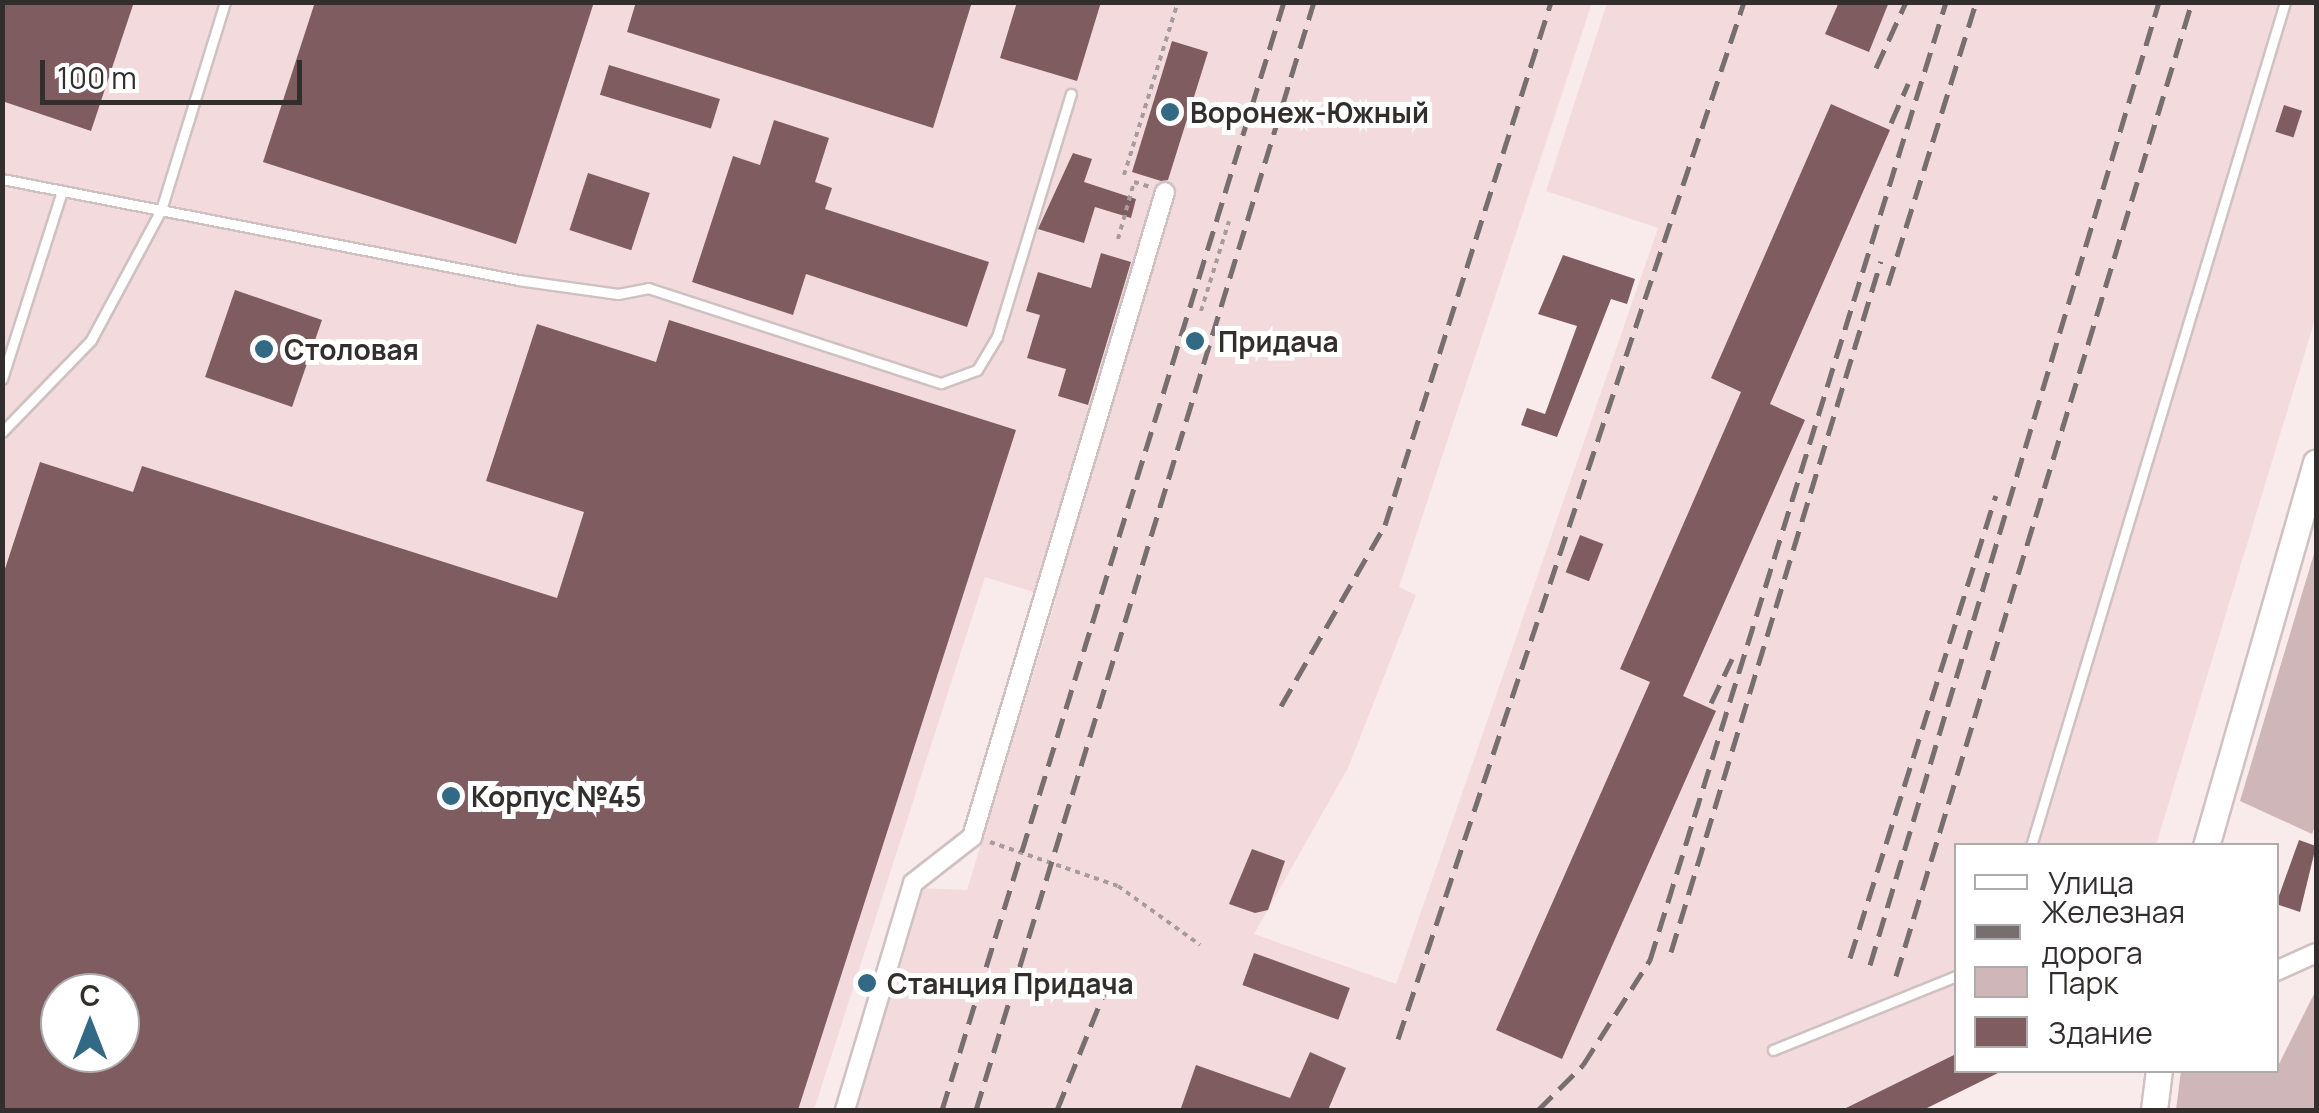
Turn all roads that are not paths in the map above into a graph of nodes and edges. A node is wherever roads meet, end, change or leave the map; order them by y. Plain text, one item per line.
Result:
1 (226, 2) edge
2 (2286, 2) edge
3 (1071, 94) dead end
4 (2, 178) edge
5 (62, 191) junction
6 (1165, 192) dead end
7 (161, 210) junction
8 (2, 379) edge
9 (2, 432) edge
10 (2316, 462) edge
11 (2032, 843) edge
12 (2207, 843) edge
13 (2316, 953) edge
14 (2316, 962) edge
15 (2279, 970) edge
16 (2279, 970) edge
17 (1954, 977) edge
18 (1773, 1050) dead end
19 (2160, 1073) edge
20 (846, 1110) edge
21 (2154, 1110) edge

1 - 7 lane
2 - 11 lane
3 - 7 lane
4 - 5 lane
5 - 7 lane
5 - 8 lane
6 - 20 street
7 - 9 lane
10 - 12 main road
13 - 15 street
14 - 16 street
17 - 18 lane
19 - 21 main road

